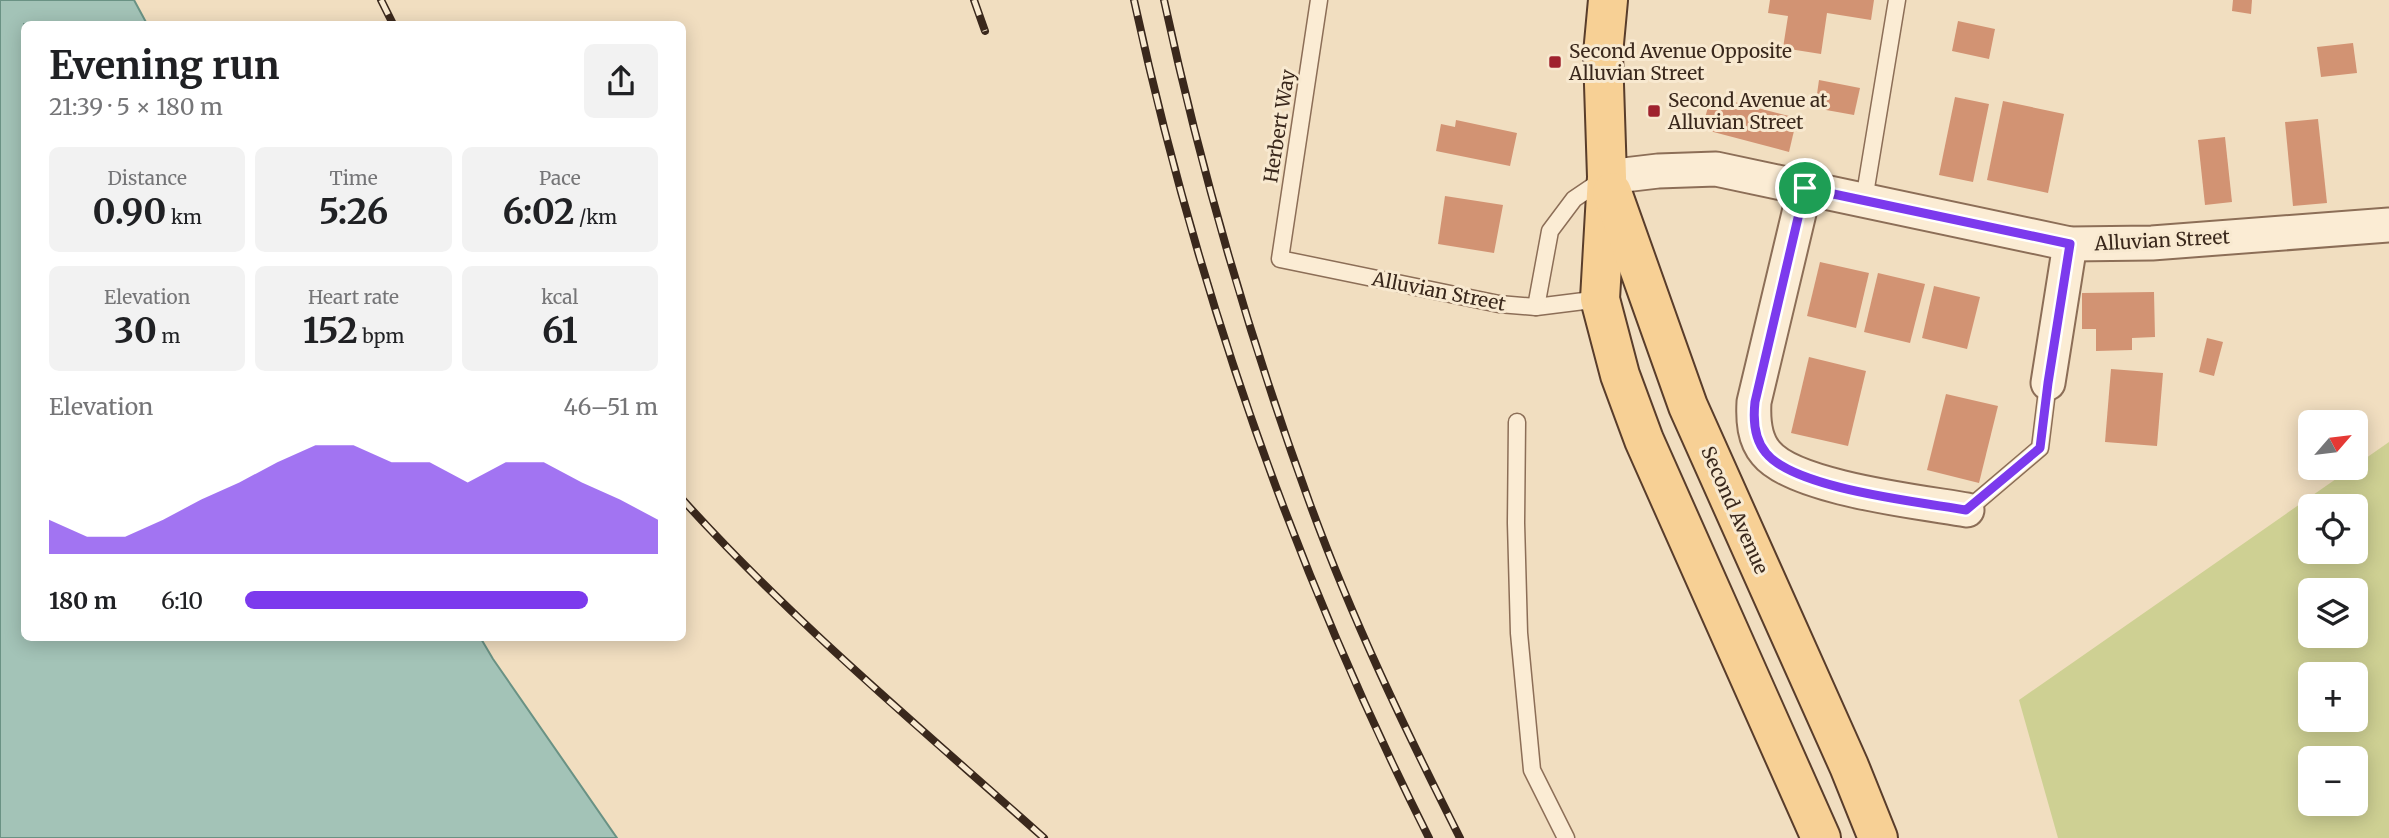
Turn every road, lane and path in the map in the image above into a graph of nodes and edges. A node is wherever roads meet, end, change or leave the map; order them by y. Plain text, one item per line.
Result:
1 (1319, 0) edge
2 (1608, 0) edge
3 (1897, 0) edge
4 (1607, 177) junction
5 (1805, 188) junction
6 (1864, 201) junction
7 (2389, 225) edge
8 (2070, 244) junction
9 (1280, 259) joint
10 (1600, 299) junction
11 (1536, 307) junction
12 (2048, 383) joint
13 (1517, 422) dead end
14 (1966, 510) joint
15 (1566, 838) edge
16 (1821, 838) edge
17 (1878, 838) edge

1 - 9 lane, Herbert Way
2 - 4 main road, Second Avenue
3 - 6 lane
4 - 5 street, Alluvian Street
4 - 10 main road, Second Avenue
4 - 11 lane
4 - 17 main road, Second Avenue
5 - 6 street, Alluvian Street
5 - 14 street
6 - 8 street, Alluvian Street
7 - 8 street, Alluvian Street
8 - 12 street
9 - 11 lane, Alluvian Street
10 - 11 lane, Alluvian Street
10 - 16 main road, Second Avenue
12 - 14 lane
13 - 15 lane

